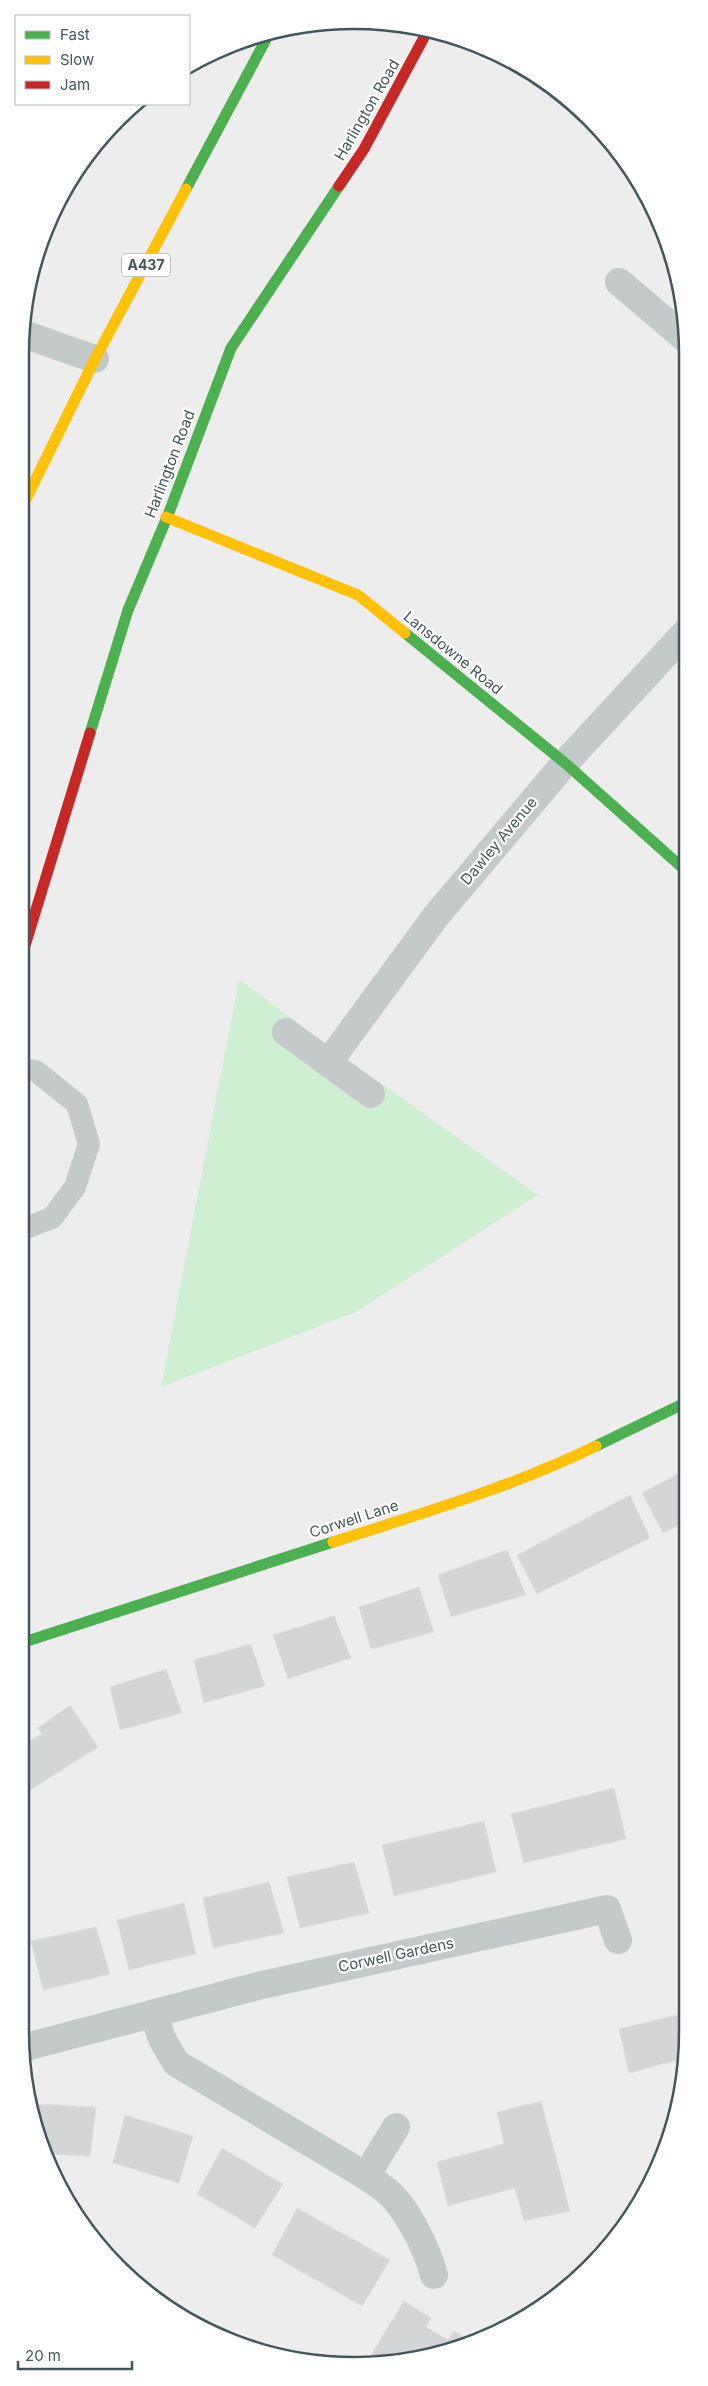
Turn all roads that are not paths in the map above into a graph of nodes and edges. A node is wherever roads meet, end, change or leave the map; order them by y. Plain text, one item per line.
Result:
1 (424, 37) edge
2 (265, 41) edge
3 (619, 282) dead end
4 (679, 333) edge
5 (29, 335) edge
6 (95, 359) junction
7 (29, 493) edge
8 (166, 517) junction
9 (679, 640) edge
10 (565, 763) junction
11 (679, 864) edge
12 (29, 933) edge
13 (286, 1032) dead end
14 (328, 1063) junction
15 (29, 1070) edge
16 (371, 1094) dead end
17 (29, 1227) edge
18 (679, 1406) edge
19 (29, 1641) edge
20 (618, 1940) dead end
21 (154, 2015) junction
22 (29, 2046) edge
23 (396, 2127) dead end
24 (366, 2176) junction
25 (434, 2275) dead end

1 - 8 street, Harlington Road
2 - 6 street, A437
3 - 4 street
5 - 6 street
6 - 7 street, A437
8 - 10 street, Lansdowne Road
8 - 12 street, Harlington Road
9 - 10 street, Dawley Avenue
10 - 11 street, Lansdowne Road
10 - 14 street, Dawley Avenue
13 - 14 street
14 - 16 street
15 - 17 lane
18 - 19 street, Corwell Lane
20 - 21 street, Corwell Gardens
21 - 22 street, Corwell Gardens
21 - 24 street
23 - 24 street
24 - 25 street

